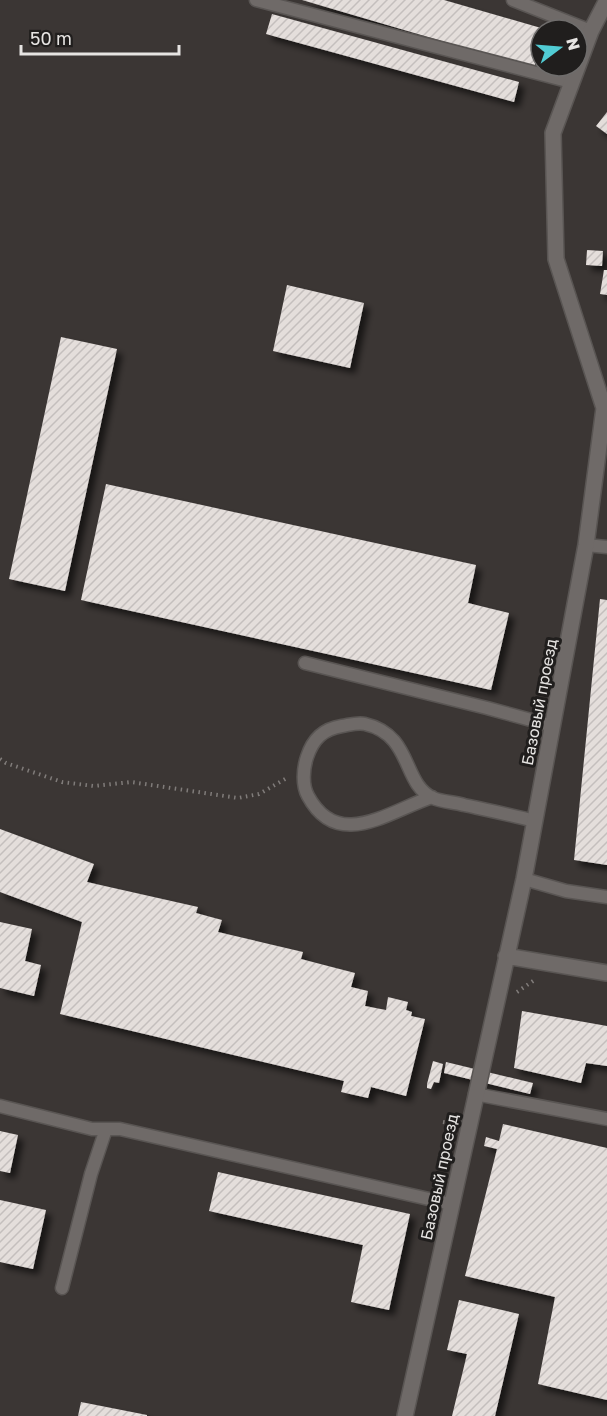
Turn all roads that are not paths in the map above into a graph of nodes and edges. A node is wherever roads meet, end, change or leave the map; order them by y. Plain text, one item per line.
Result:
1 (256, 0) edge
2 (513, 0) edge
3 (607, 0) edge
4 (591, 31) junction
5 (571, 82) junction
6 (586, 545) junction
7 (607, 548) edge
8 (305, 663) dead end
9 (553, 726) junction
10 (432, 797) junction
11 (535, 821) junction
12 (524, 879) junction
13 (607, 897) edge
14 (506, 956) junction
15 (607, 973) edge
16 (475, 1094) junction
17 (0, 1106) edge
18 (607, 1119) edge
19 (106, 1129) junction
20 (451, 1204) junction
21 (62, 1288) dead end
22 (405, 1416) edge

1 - 5 lane
2 - 4 lane
3 - 4 street, Базовый проезд
4 - 5 street, Базовый проезд
5 - 6 street, Базовый проезд
6 - 7 lane
6 - 9 street, Базовый проезд
8 - 9 lane
9 - 11 street, Базовый проезд
10 - 10 lane
10 - 11 lane
11 - 12 street, Базовый проезд
12 - 13 lane
12 - 14 street, Базовый проезд
14 - 15 street
14 - 16 street, Базовый проезд
16 - 18 lane
16 - 20 street, Базовый проезд
17 - 19 lane
19 - 20 lane
19 - 21 lane
20 - 22 street, Базовый проезд

